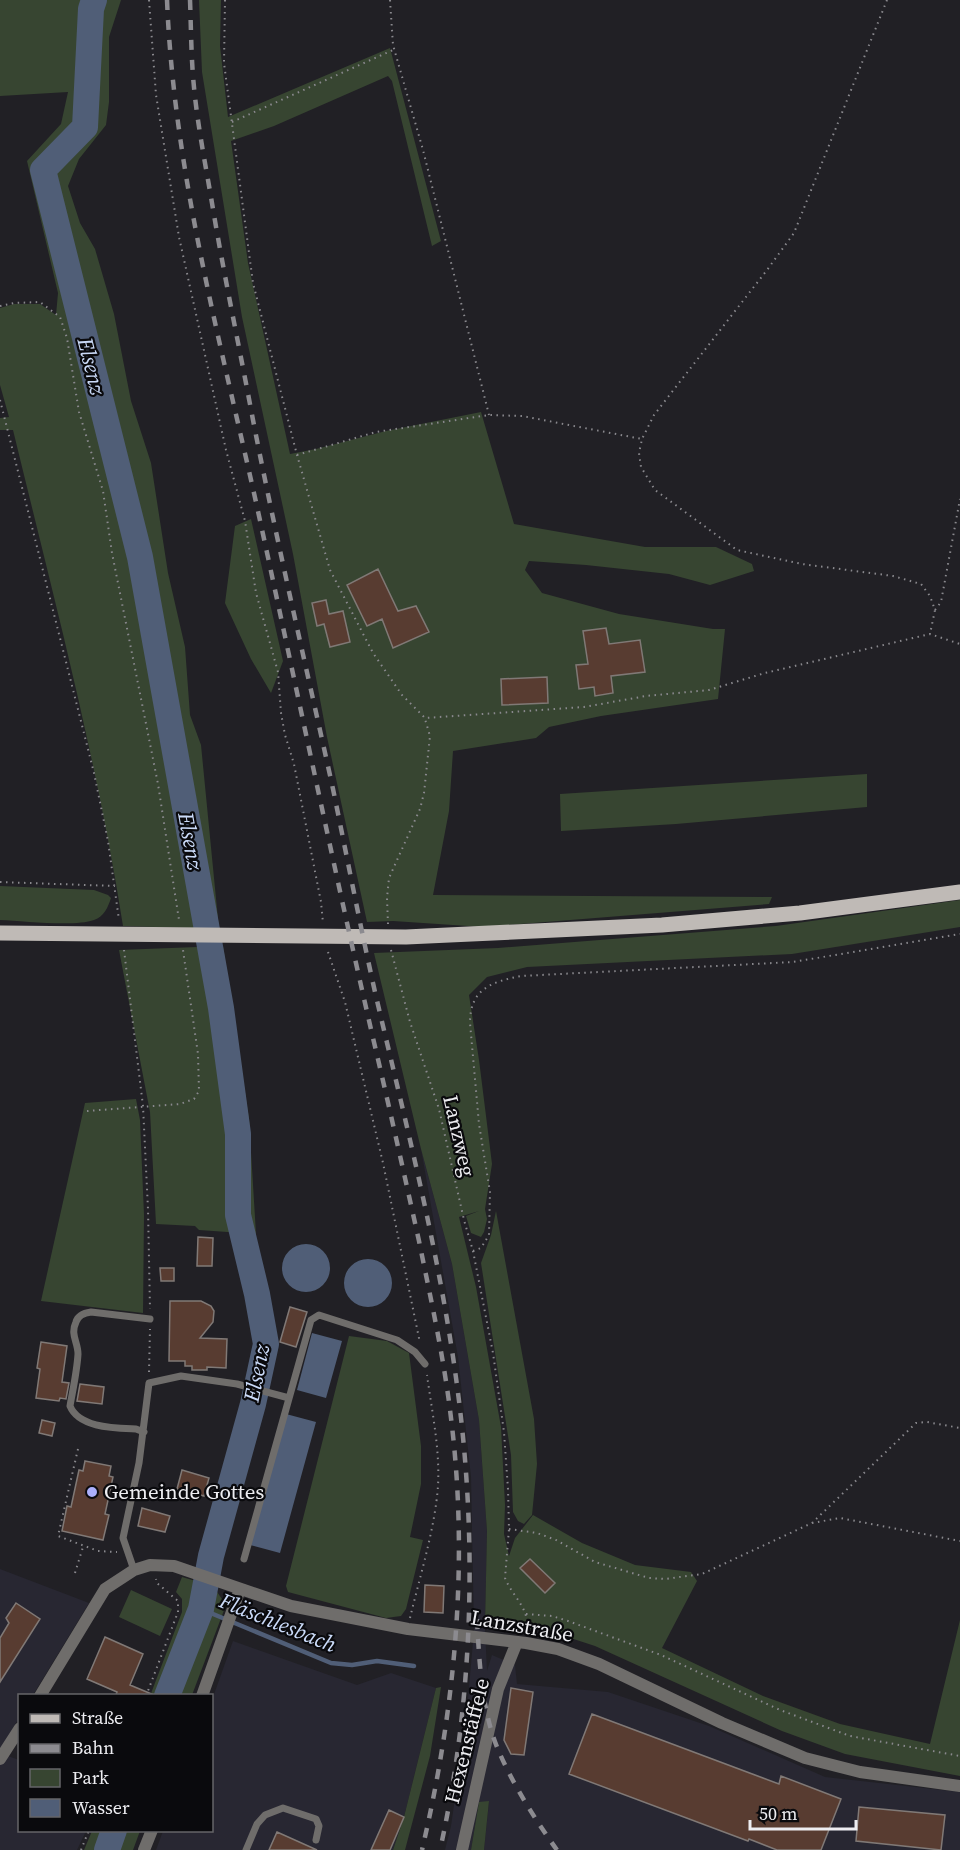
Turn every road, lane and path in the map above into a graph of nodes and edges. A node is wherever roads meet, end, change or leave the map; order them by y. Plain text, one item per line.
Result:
1 (149, 0) edge
2 (225, 0) edge
3 (390, 0) edge
4 (886, 0) edge
5 (394, 50) junction
6 (232, 122) junction
7 (0, 306) edge
8 (0, 400) edge
9 (489, 415) junction
10 (0, 420) edge
11 (5, 421) junction
12 (642, 439) junction
13 (297, 455) junction
14 (960, 499) edge
15 (935, 609) junction
16 (930, 634) junction
17 (960, 644) edge
18 (424, 718) junction
19 (0, 882) edge
20 (115, 886) junction
21 (960, 892) edge
22 (179, 925) dead end
23 (323, 925) dead end
24 (388, 928) dead end
25 (121, 930) dead end
26 (0, 933) edge
27 (960, 934) edge
28 (122, 941) dead end
29 (391, 947) dead end
30 (183, 948) dead end
31 (327, 951) dead end
32 (144, 1106) junction
33 (87, 1112) dead end
34 (473, 1251) junction
35 (150, 1319) junction
36 (425, 1364) junction
37 (149, 1383) junction
38 (289, 1398) junction
39 (960, 1428) edge
40 (144, 1432) junction
41 (78, 1449) dead end
42 (812, 1523) junction
43 (509, 1529) junction
44 (960, 1541) edge
45 (83, 1546) junction
46 (129, 1554) junction
47 (244, 1559) dead end
48 (150, 1565) junction
49 (134, 1570) junction
50 (75, 1573) dead end
51 (240, 1589) junction
52 (526, 1614) junction
53 (408, 1629) junction
54 (521, 1643) junction
55 (41, 1694) edge
56 (147, 1694) edge
57 (202, 1694) edge
58 (18, 1731) edge
59 (960, 1756) edge
60 (0, 1759) edge
61 (960, 1786) edge
62 (88, 1832) edge
63 (151, 1832) edge
64 (316, 1840) dead end
65 (81, 1850) edge
66 (144, 1850) edge
67 (246, 1850) edge
68 (462, 1850) edge

1 - 23 path
2 - 6 path
3 - 5 path
4 - 12 path
5 - 6 path
5 - 9 path
6 - 13 path
7 - 22 path
8 - 11 path
9 - 12 path
9 - 13 path
10 - 11 path
11 - 20 path
12 - 15 path
13 - 18 path
14 - 15 path
15 - 16 path
16 - 17 path
16 - 18 path
18 - 24 path
19 - 20 path
20 - 25 path
21 - 26 main road
27 - 34 path
28 - 32 path
29 - 34 path, Lanzweg
30 - 32 path
31 - 36 path
32 - 33 path
32 - 35 path
34 - 43 path, Lanzweg
35 - 37 path
35 - 40 lane
36 - 38 lane
36 - 53 path
37 - 38 lane
37 - 40 lane
38 - 47 lane
39 - 42 path
40 - 46 lane
41 - 45 path
42 - 43 path
42 - 44 path
43 - 52 path, Lanzweg
45 - 46 path
45 - 50 path
46 - 49 lane
48 - 49 street, Lanzstraße
48 - 51 street, Lanzstraße
48 - 56 path
49 - 55 street, Lanzstraße
51 - 53 street, Lanzstraße
51 - 57 street
52 - 54 path
52 - 59 path
53 - 54 street, Lanzstraße
54 - 61 street, Lanzstraße
54 - 68 street, Hexenstäffele
58 - 60 street
62 - 65 path
63 - 66 street
64 - 67 lane

